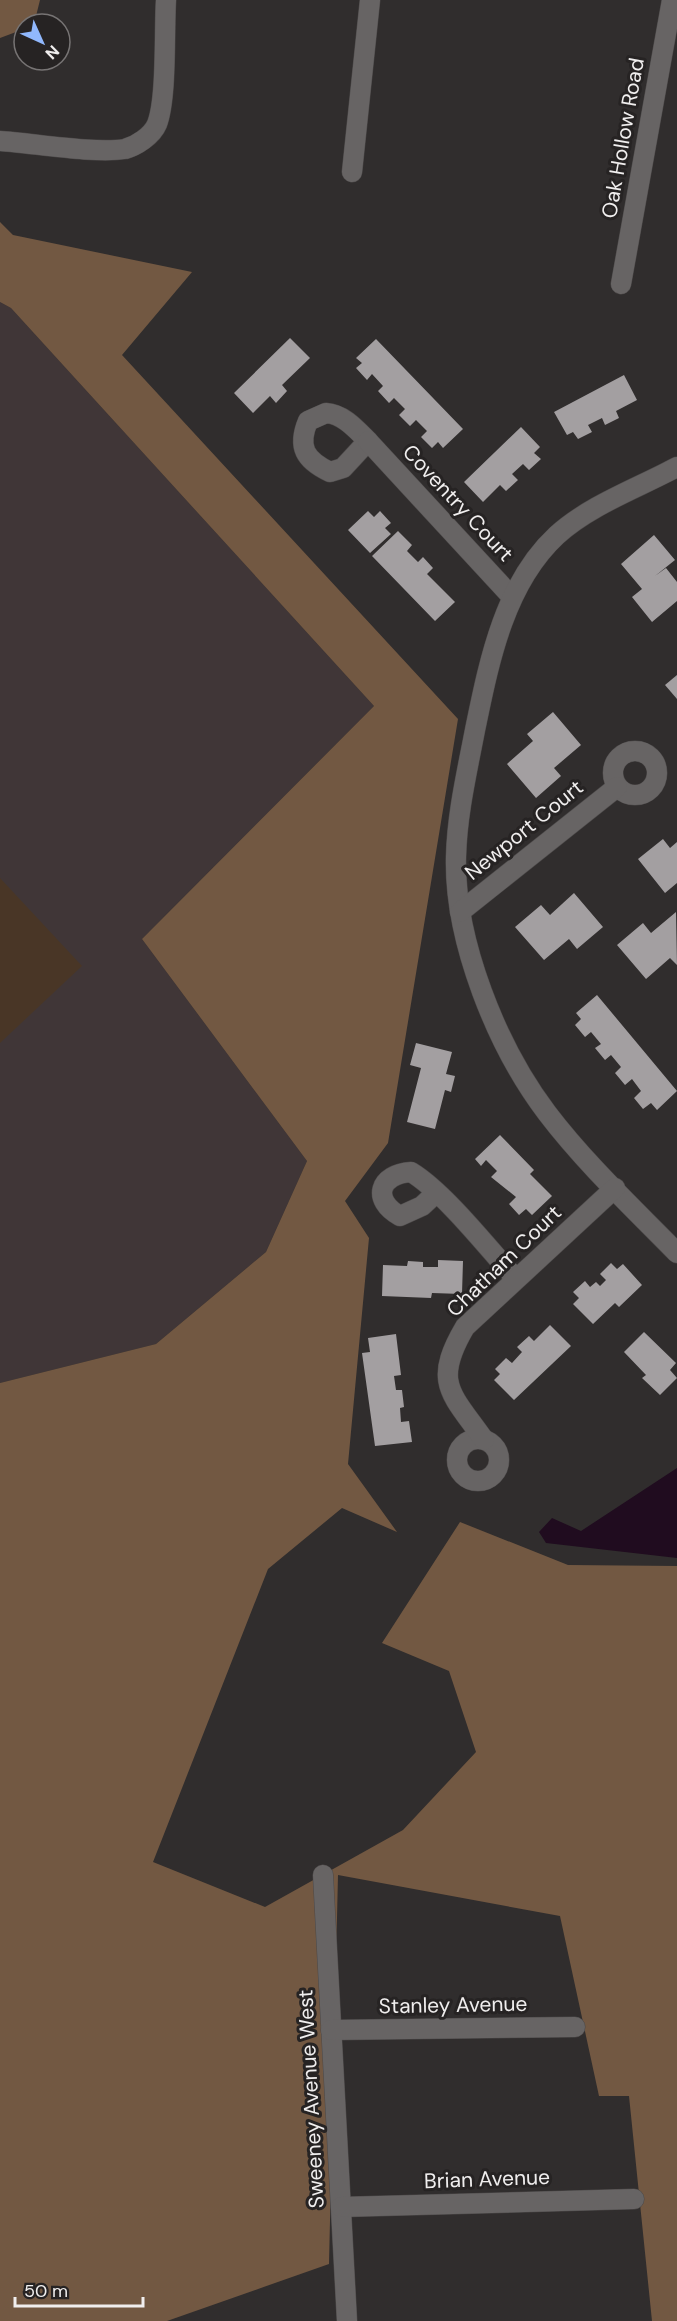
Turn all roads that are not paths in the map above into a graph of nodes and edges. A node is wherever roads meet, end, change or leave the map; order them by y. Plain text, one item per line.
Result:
1 (166, 0) edge
2 (370, 0) edge
3 (672, 0) edge
4 (0, 141) edge
5 (352, 172) dead end
6 (621, 284) dead end
7 (368, 441) dead end
8 (677, 467) edge
9 (512, 597) junction
10 (617, 787) dead end
11 (460, 912) junction
12 (615, 1188) junction
13 (436, 1193) dead end
14 (677, 1253) edge
15 (516, 1279) junction
16 (484, 1440) dead end
17 (323, 1875) dead end
18 (575, 2027) dead end
19 (331, 2030) junction
20 (634, 2199) dead end
21 (341, 2207) junction
22 (347, 2321) edge

1 - 4 street
2 - 5 street
3 - 6 street, Oak Hollow Road
7 - 9 street, Coventry Court
8 - 9 street
9 - 11 street
10 - 11 street, Newport Court
11 - 12 street
12 - 14 street
12 - 15 street, Chatham Court
13 - 15 street
15 - 16 street, Chatham Court
17 - 19 street, Sweeney Avenue West
18 - 19 street, Stanley Avenue
19 - 21 street, Sweeney Avenue West
20 - 21 street, Brian Avenue
21 - 22 street, Sweeney Avenue West

